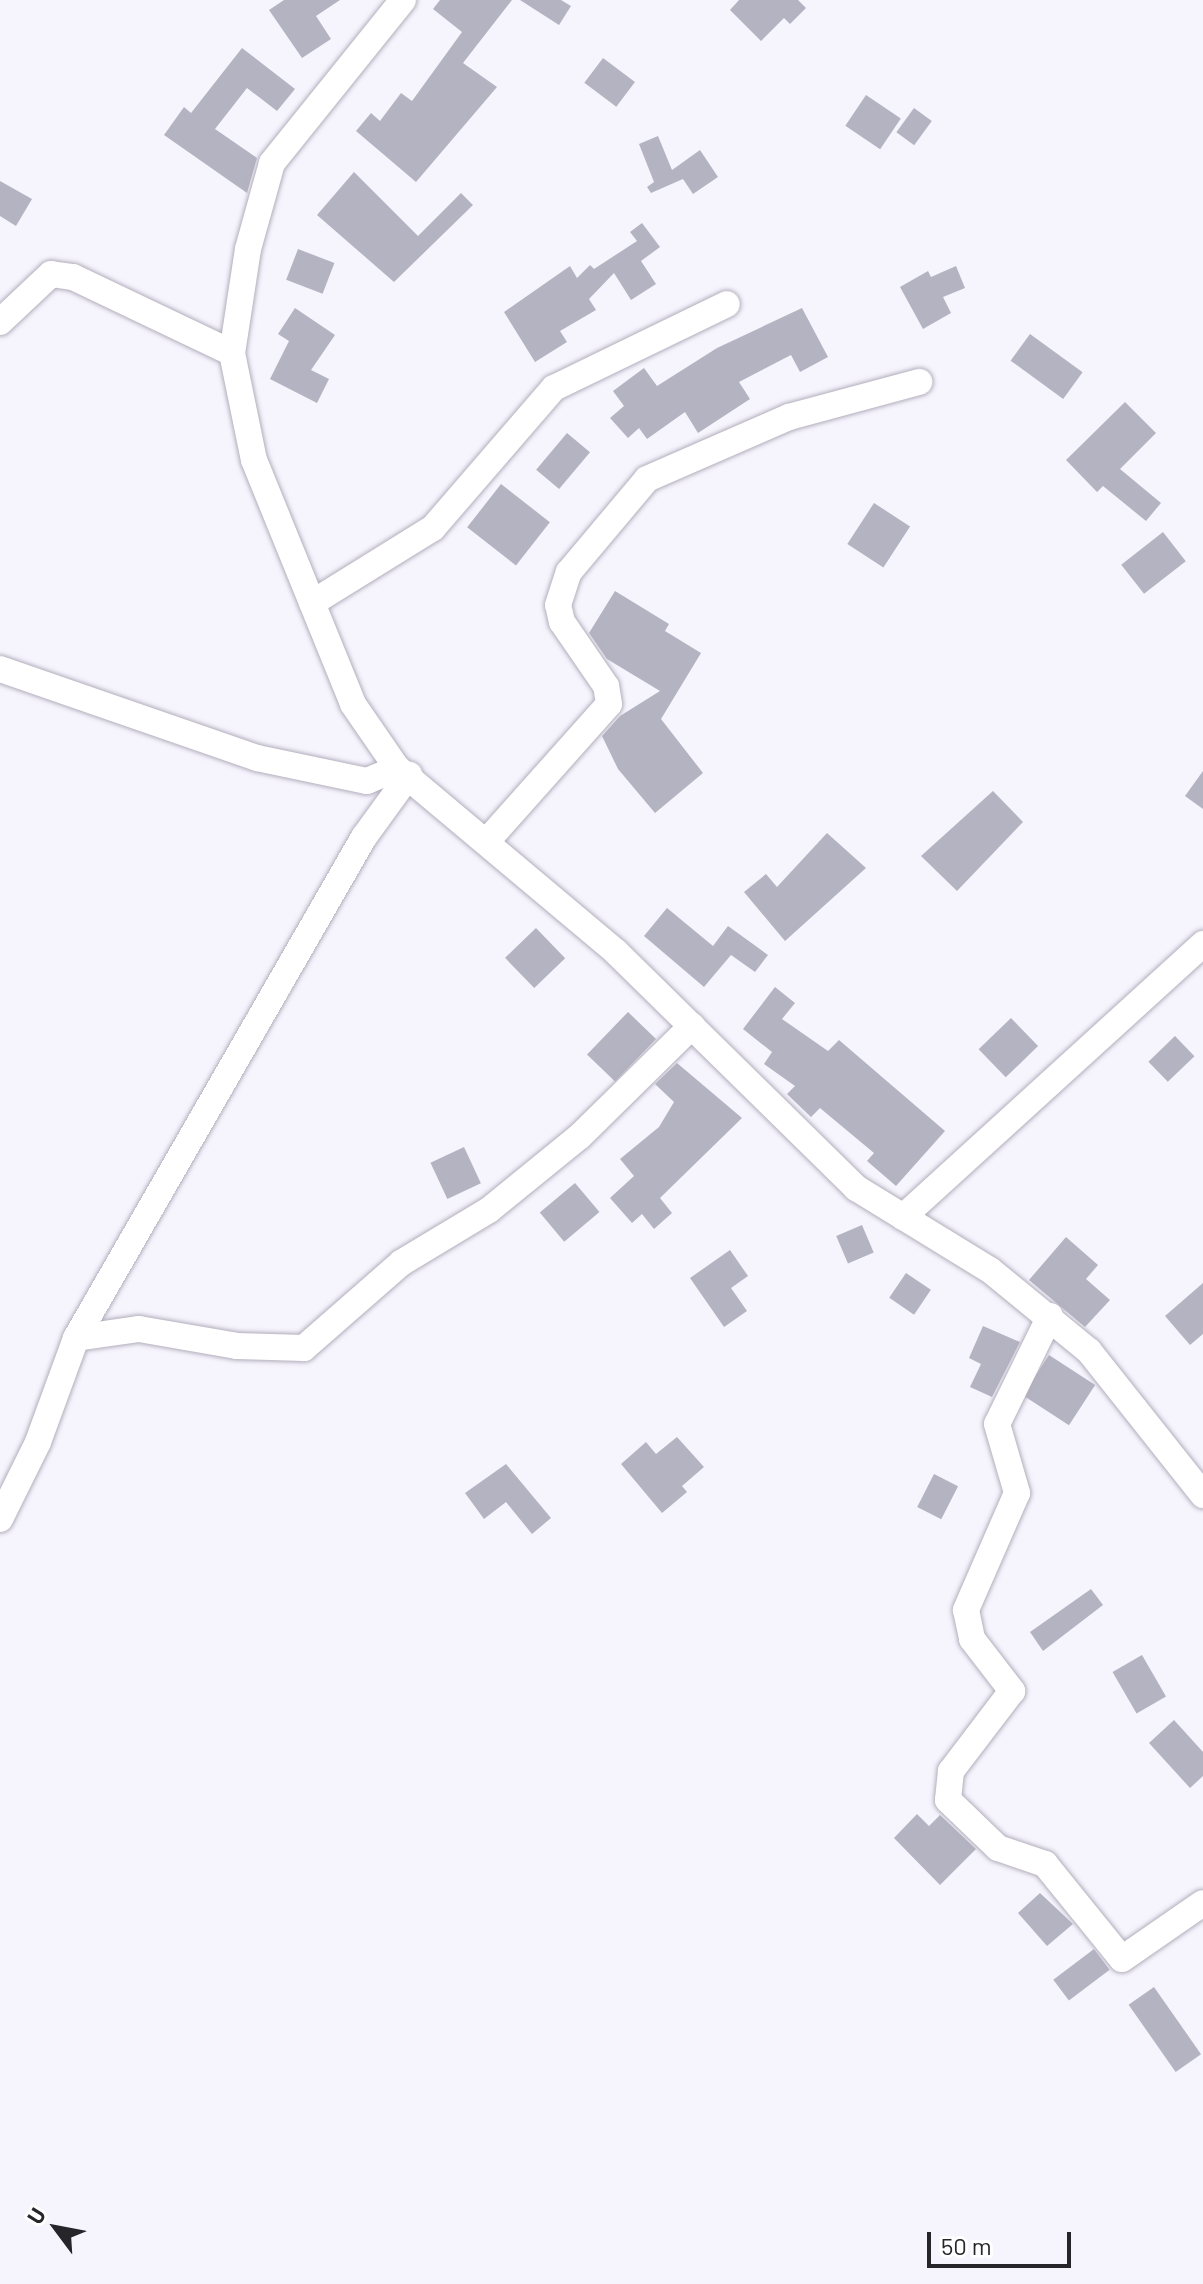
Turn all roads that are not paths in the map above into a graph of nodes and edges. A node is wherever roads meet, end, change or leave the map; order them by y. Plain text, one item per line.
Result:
1 (403, 0) edge
2 (727, 304) dead end
3 (0, 322) edge
4 (232, 353) junction
5 (919, 382) dead end
6 (312, 603) junction
7 (0, 669) edge
8 (403, 771) junction
9 (487, 841) junction
10 (1203, 944) edge
11 (692, 1026) junction
12 (903, 1217) junction
13 (1050, 1316) junction
14 (76, 1338) junction
15 (1203, 1495) edge
16 (0, 1519) edge
17 (1203, 1903) edge

1 - 4 street
2 - 6 street
3 - 4 street
4 - 6 street
5 - 9 street
6 - 8 street
7 - 8 street
8 - 9 street
8 - 14 street
9 - 11 street
10 - 12 street
11 - 12 street
11 - 14 street
12 - 13 street
13 - 15 street
13 - 17 street
14 - 16 street

